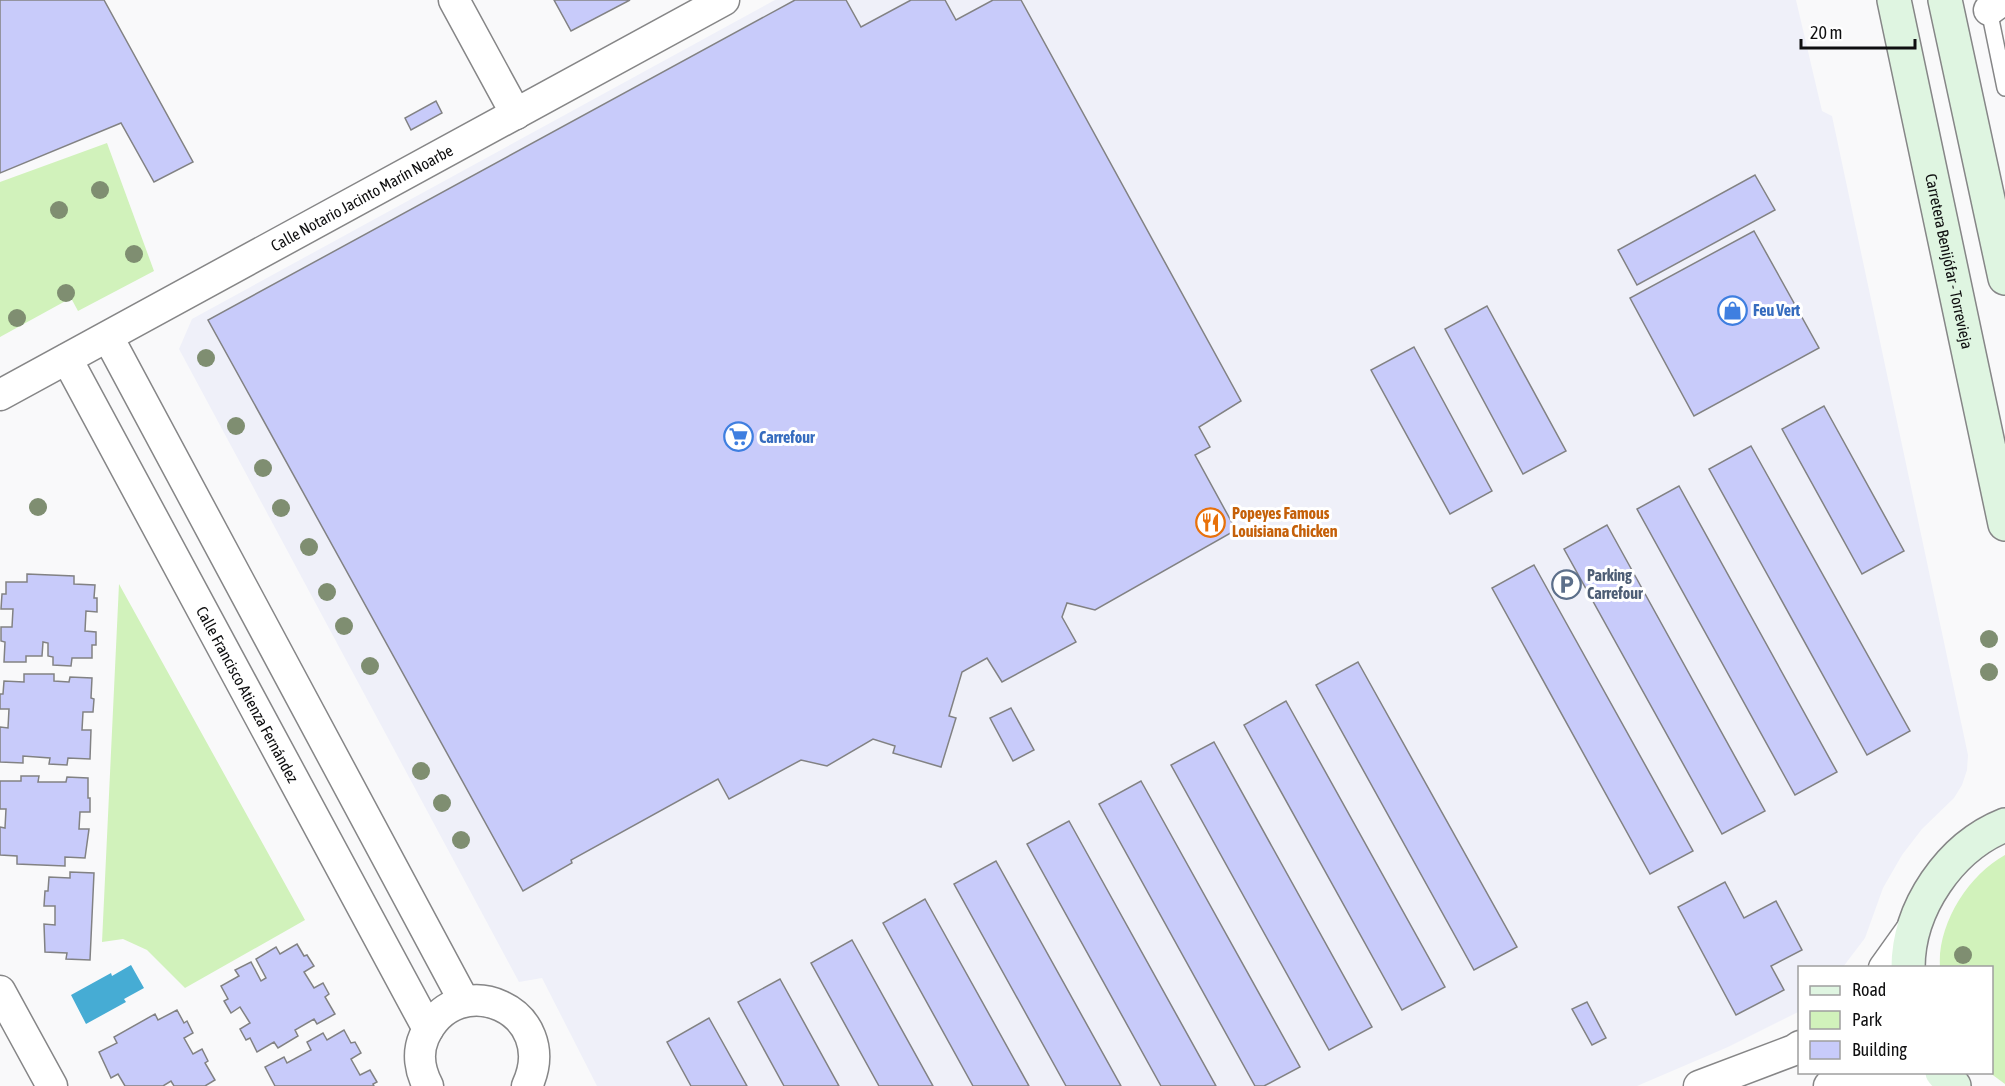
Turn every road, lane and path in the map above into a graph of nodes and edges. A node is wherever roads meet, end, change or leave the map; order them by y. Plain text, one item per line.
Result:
1 (454, 0) edge
2 (724, 0) edge
3 (1894, 0) edge
4 (1945, 0) edge
5 (1993, 3) edge
6 (2005, 88) edge
7 (516, 114) junction
8 (2005, 278) edge
9 (108, 337) junction
10 (67, 359) junction
11 (0, 395) edge
12 (2005, 524) edge
13 (2002, 821) edge
14 (1914, 926) junction
15 (1885, 966) edge
16 (1908, 966) edge
17 (0, 991) edge
18 (464, 1001) junction
19 (428, 1029) junction
20 (1798, 1047) edge
21 (1948, 1080) edge
22 (52, 1086) edge
23 (428, 1086) edge
24 (527, 1086) edge
25 (1699, 1086) edge
26 (1829, 1086) edge

1 - 7 street
2 - 7 street, Calle Notario Jacinto Marín Noarbe
3 - 12 main road, Carretera Benijófar - Torrevieja
4 - 8 main road
5 - 6 lane
7 - 9 street, Calle Notario Jacinto Marín Noarbe
9 - 10 street, Calle Notario Jacinto Marín Noarbe
9 - 18 street
10 - 11 street, Calle Notario Jacinto Marín Noarbe
10 - 19 street, Calle Francisco Atienza Fernández
13 - 14 main road
14 - 15 street
14 - 16 main road
17 - 22 street
18 - 19 street
18 - 24 street
19 - 23 street
20 - 25 street
21 - 26 street

